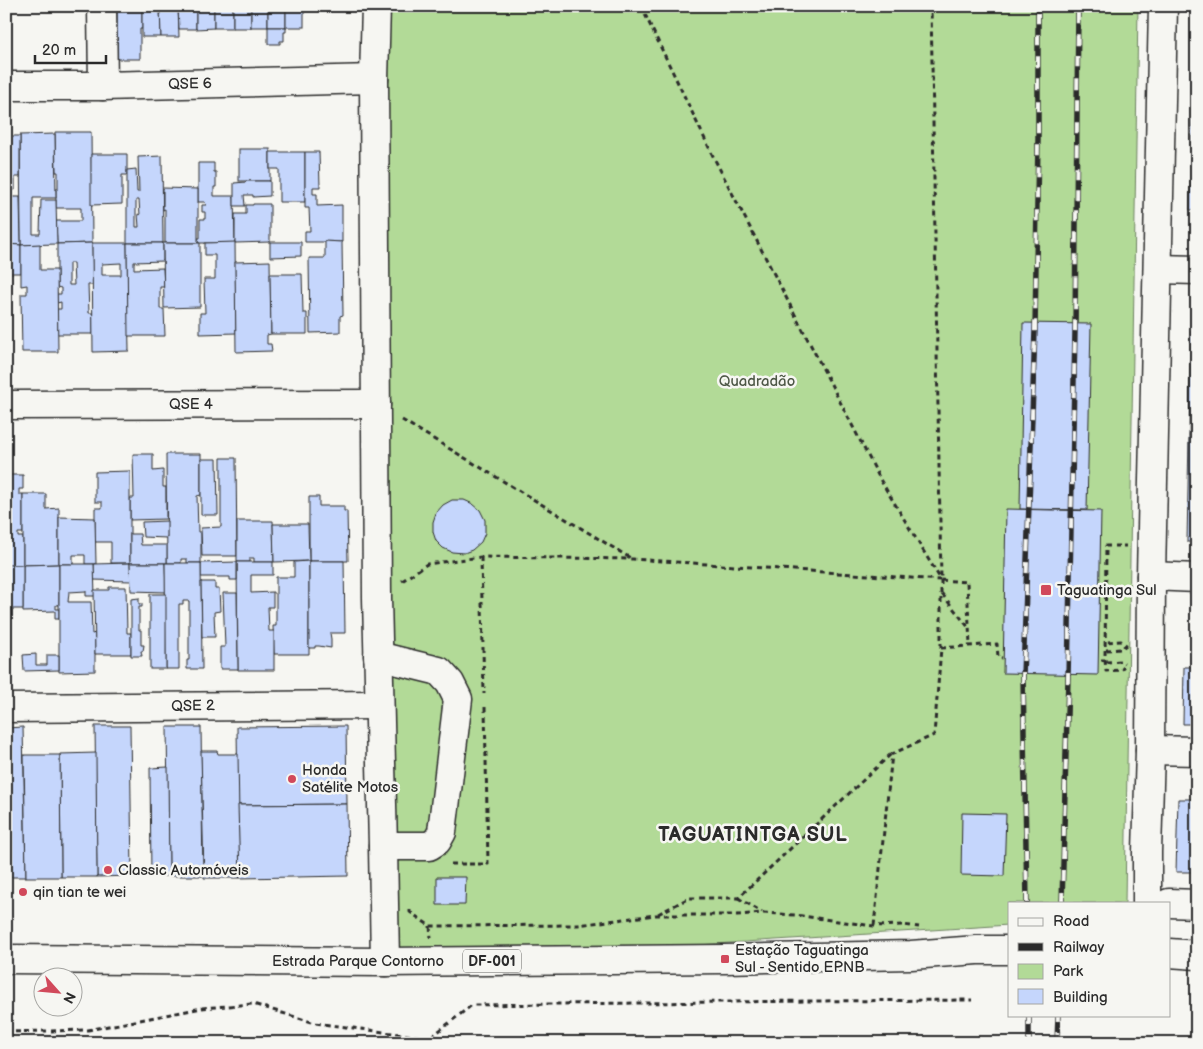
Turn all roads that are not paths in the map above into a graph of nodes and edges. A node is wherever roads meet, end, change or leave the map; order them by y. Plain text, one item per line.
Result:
1 (102, 6) edge
2 (376, 6) edge
3 (1163, 6) edge
4 (374, 79) junction
5 (6, 86) edge
6 (103, 86) junction
7 (1158, 269) junction
8 (1197, 270) edge
9 (376, 404) junction
10 (6, 405) edge
11 (1151, 576) junction
12 (1197, 578) edge
13 (378, 656) junction
14 (379, 705) junction
15 (6, 708) edge
16 (1150, 750) junction
17 (1197, 751) edge
18 (384, 846) junction
19 (1147, 902) edge
20 (1170, 903) edge
21 (1197, 904) edge
22 (1008, 950) edge
23 (1170, 953) edge
24 (1197, 955) edge
25 (6, 959) edge
26 (385, 962) junction

1 - 6 main road
2 - 4 main road
3 - 7 main road
4 - 6 main road, QSE 6
4 - 9 main road
5 - 6 main road, QSE 6
7 - 8 main road
7 - 11 main road
9 - 10 main road, QSE 4
9 - 13 main road
11 - 12 main road
11 - 16 main road
13 - 14 main road
13 - 18 main road
14 - 15 main road, QSE 2
14 - 18 main road
16 - 17 main road
16 - 19 main road
18 - 26 main road
20 - 21 main road
22 - 26 main road, Estrada Parque Contorno / DF-001
23 - 24 main road
25 - 26 main road, Estrada Parque Contorno / DF-001

